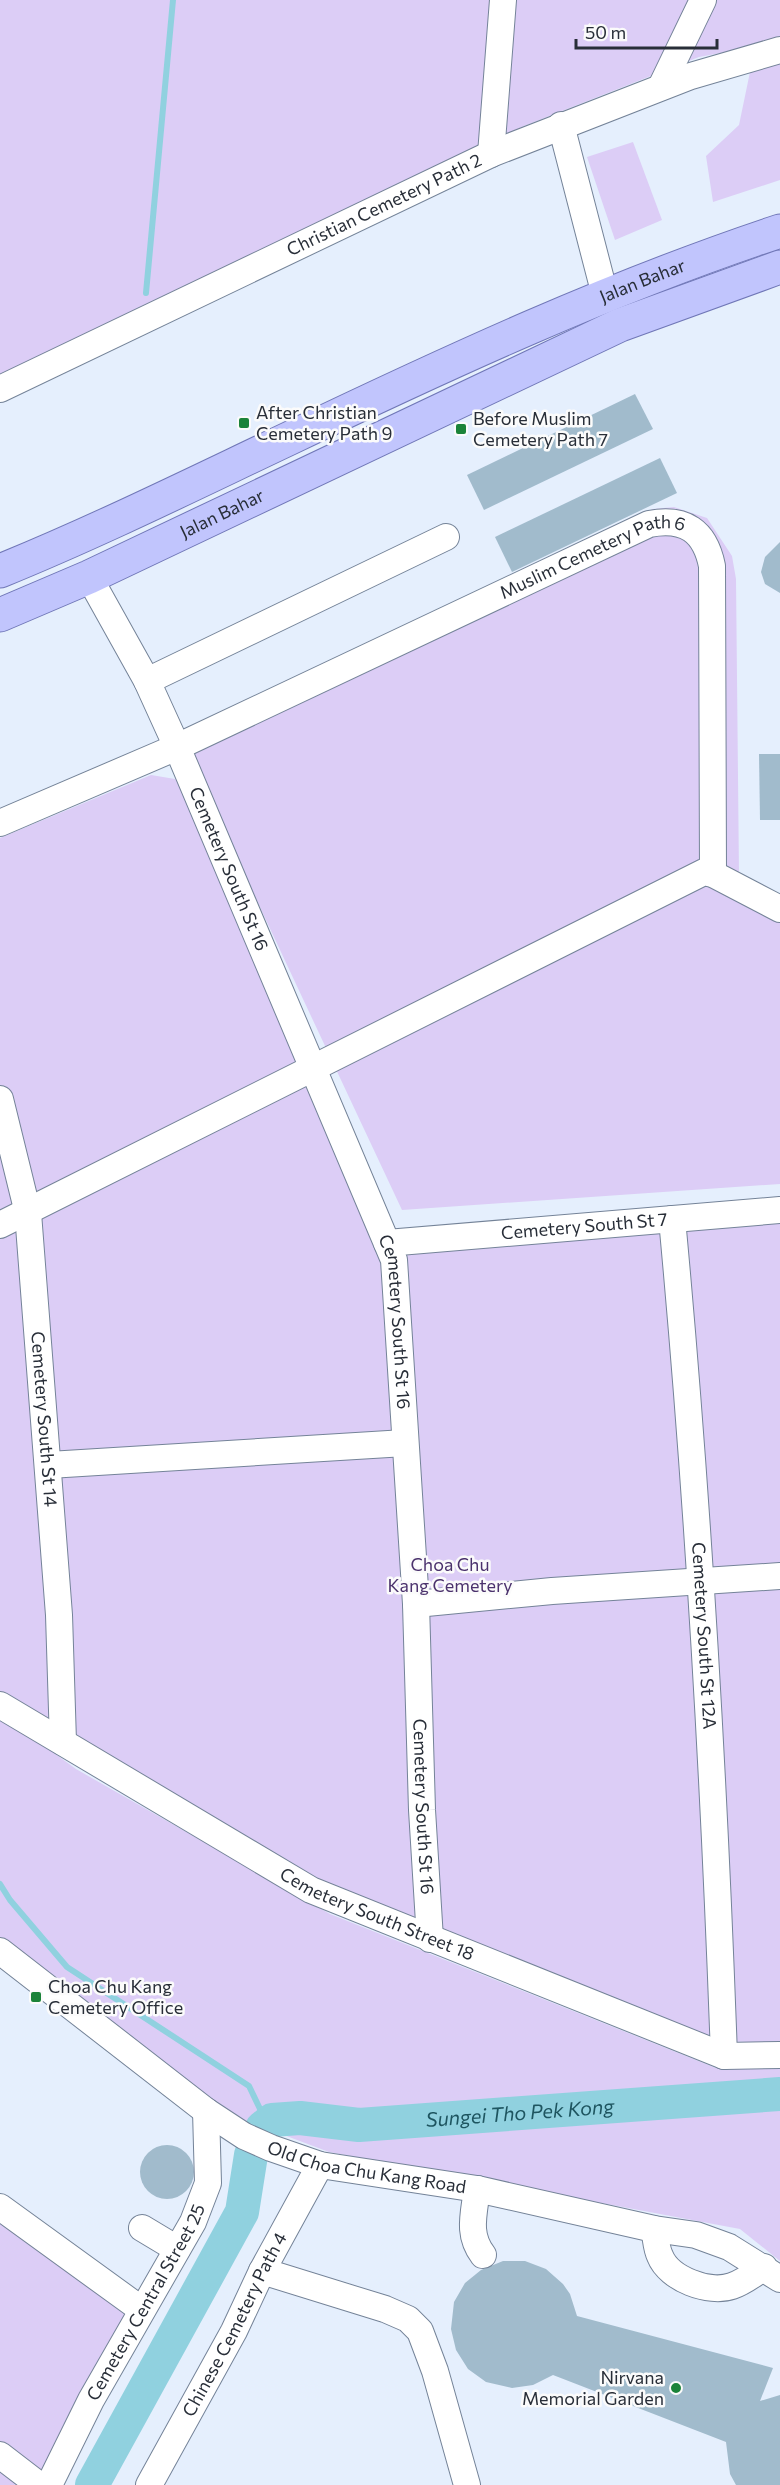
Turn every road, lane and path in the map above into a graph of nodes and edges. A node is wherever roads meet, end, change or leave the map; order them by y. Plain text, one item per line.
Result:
1 (503, 0) edge
2 (703, 0) edge
3 (780, 50) edge
4 (661, 87) junction
5 (561, 125) junction
6 (491, 154) junction
7 (780, 231) edge
8 (780, 267) edge
9 (605, 295) junction
10 (408, 382) junction
11 (0, 389) edge
12 (443, 410) junction
13 (446, 537) dead end
14 (0, 571) edge
15 (89, 577) junction
16 (0, 615) edge
17 (147, 681) junction
18 (177, 747) junction
19 (0, 823) edge
20 (713, 874) junction
21 (780, 909) edge
22 (314, 1066) junction
23 (0, 1099) edge
24 (780, 1210) edge
25 (28, 1213) junction
26 (672, 1219) junction
27 (0, 1225) edge
28 (387, 1243) junction
29 (405, 1443) junction
30 (49, 1465) junction
31 (780, 1576) edge
32 (701, 1582) junction
33 (416, 1604) junction
34 (0, 1705) edge
35 (63, 1742) junction
36 (430, 1939) junction
37 (0, 1952) edge
38 (780, 2055) edge
39 (724, 2056) junction
40 (206, 2111) junction
41 (320, 2165) junction
42 (477, 2189) junction
43 (0, 2207) edge
44 (142, 2228) dead end
45 (654, 2229) junction
46 (177, 2249) junction
47 (483, 2255) dead end
48 (262, 2271) junction
49 (772, 2273) edge
50 (142, 2310) junction
51 (0, 2455) edge
52 (39, 2485) edge
53 (49, 2485) edge
54 (149, 2485) edge
55 (467, 2485) edge

1 - 6 street
2 - 4 street
3 - 4 street, Christian Cemetery Path 2
4 - 5 street, Christian Cemetery Path 2
5 - 6 street, Christian Cemetery Path 2
5 - 9 street
6 - 11 street, Christian Cemetery Path 2
7 - 9 main road, Jalan Bahar
8 - 12 main road, Jalan Bahar
9 - 10 main road, Jalan Bahar
10 - 12 main road
10 - 14 main road, Jalan Bahar
12 - 15 main road, Jalan Bahar
13 - 17 street
15 - 16 main road, Jalan Bahar
15 - 17 street, Cemetery South St 16
17 - 18 street, Cemetery South St 16
18 - 19 street, Muslim Cemetery Path 6
18 - 20 street, Muslim Cemetery Path 6
18 - 22 street, Cemetery South St 16
20 - 21 street
20 - 22 street
22 - 25 street
22 - 28 street, Cemetery South St 16
23 - 25 street, Cemetery South St 14
24 - 26 street, Cemetery South St 7
25 - 27 street
25 - 30 street, Cemetery South St 14
26 - 28 street, Cemetery South St 7
26 - 32 street, Cemetery South St 12A
28 - 29 street, Cemetery South St 16
29 - 30 street
29 - 33 street, Cemetery South St 16
30 - 35 street, Cemetery South St 14
31 - 32 street
32 - 33 street
32 - 39 street, Cemetery South St 12A
33 - 36 street, Cemetery South St 16
34 - 35 street, Cemetery South Street 18
35 - 36 street, Cemetery South Street 18
36 - 39 street, Cemetery South Street 18
37 - 40 street, Old Choa Chu Kang Road
38 - 39 street, Cemetery South Street 18
40 - 41 street, Old Choa Chu Kang Road
40 - 46 street, Cemetery Central Street 25
41 - 42 street, Old Choa Chu Kang Road
41 - 48 street, Chinese Cemetery Path 4
42 - 45 street, Old Choa Chu Kang Road
42 - 47 street
43 - 50 street
44 - 46 street
45 - 49 street, Old Choa Chu Kang Road
45 - 49 street
46 - 50 street, Cemetery Central Street 25
48 - 54 street, Chinese Cemetery Path 4
48 - 55 street
50 - 53 street, Cemetery Central Street 25
51 - 52 street

